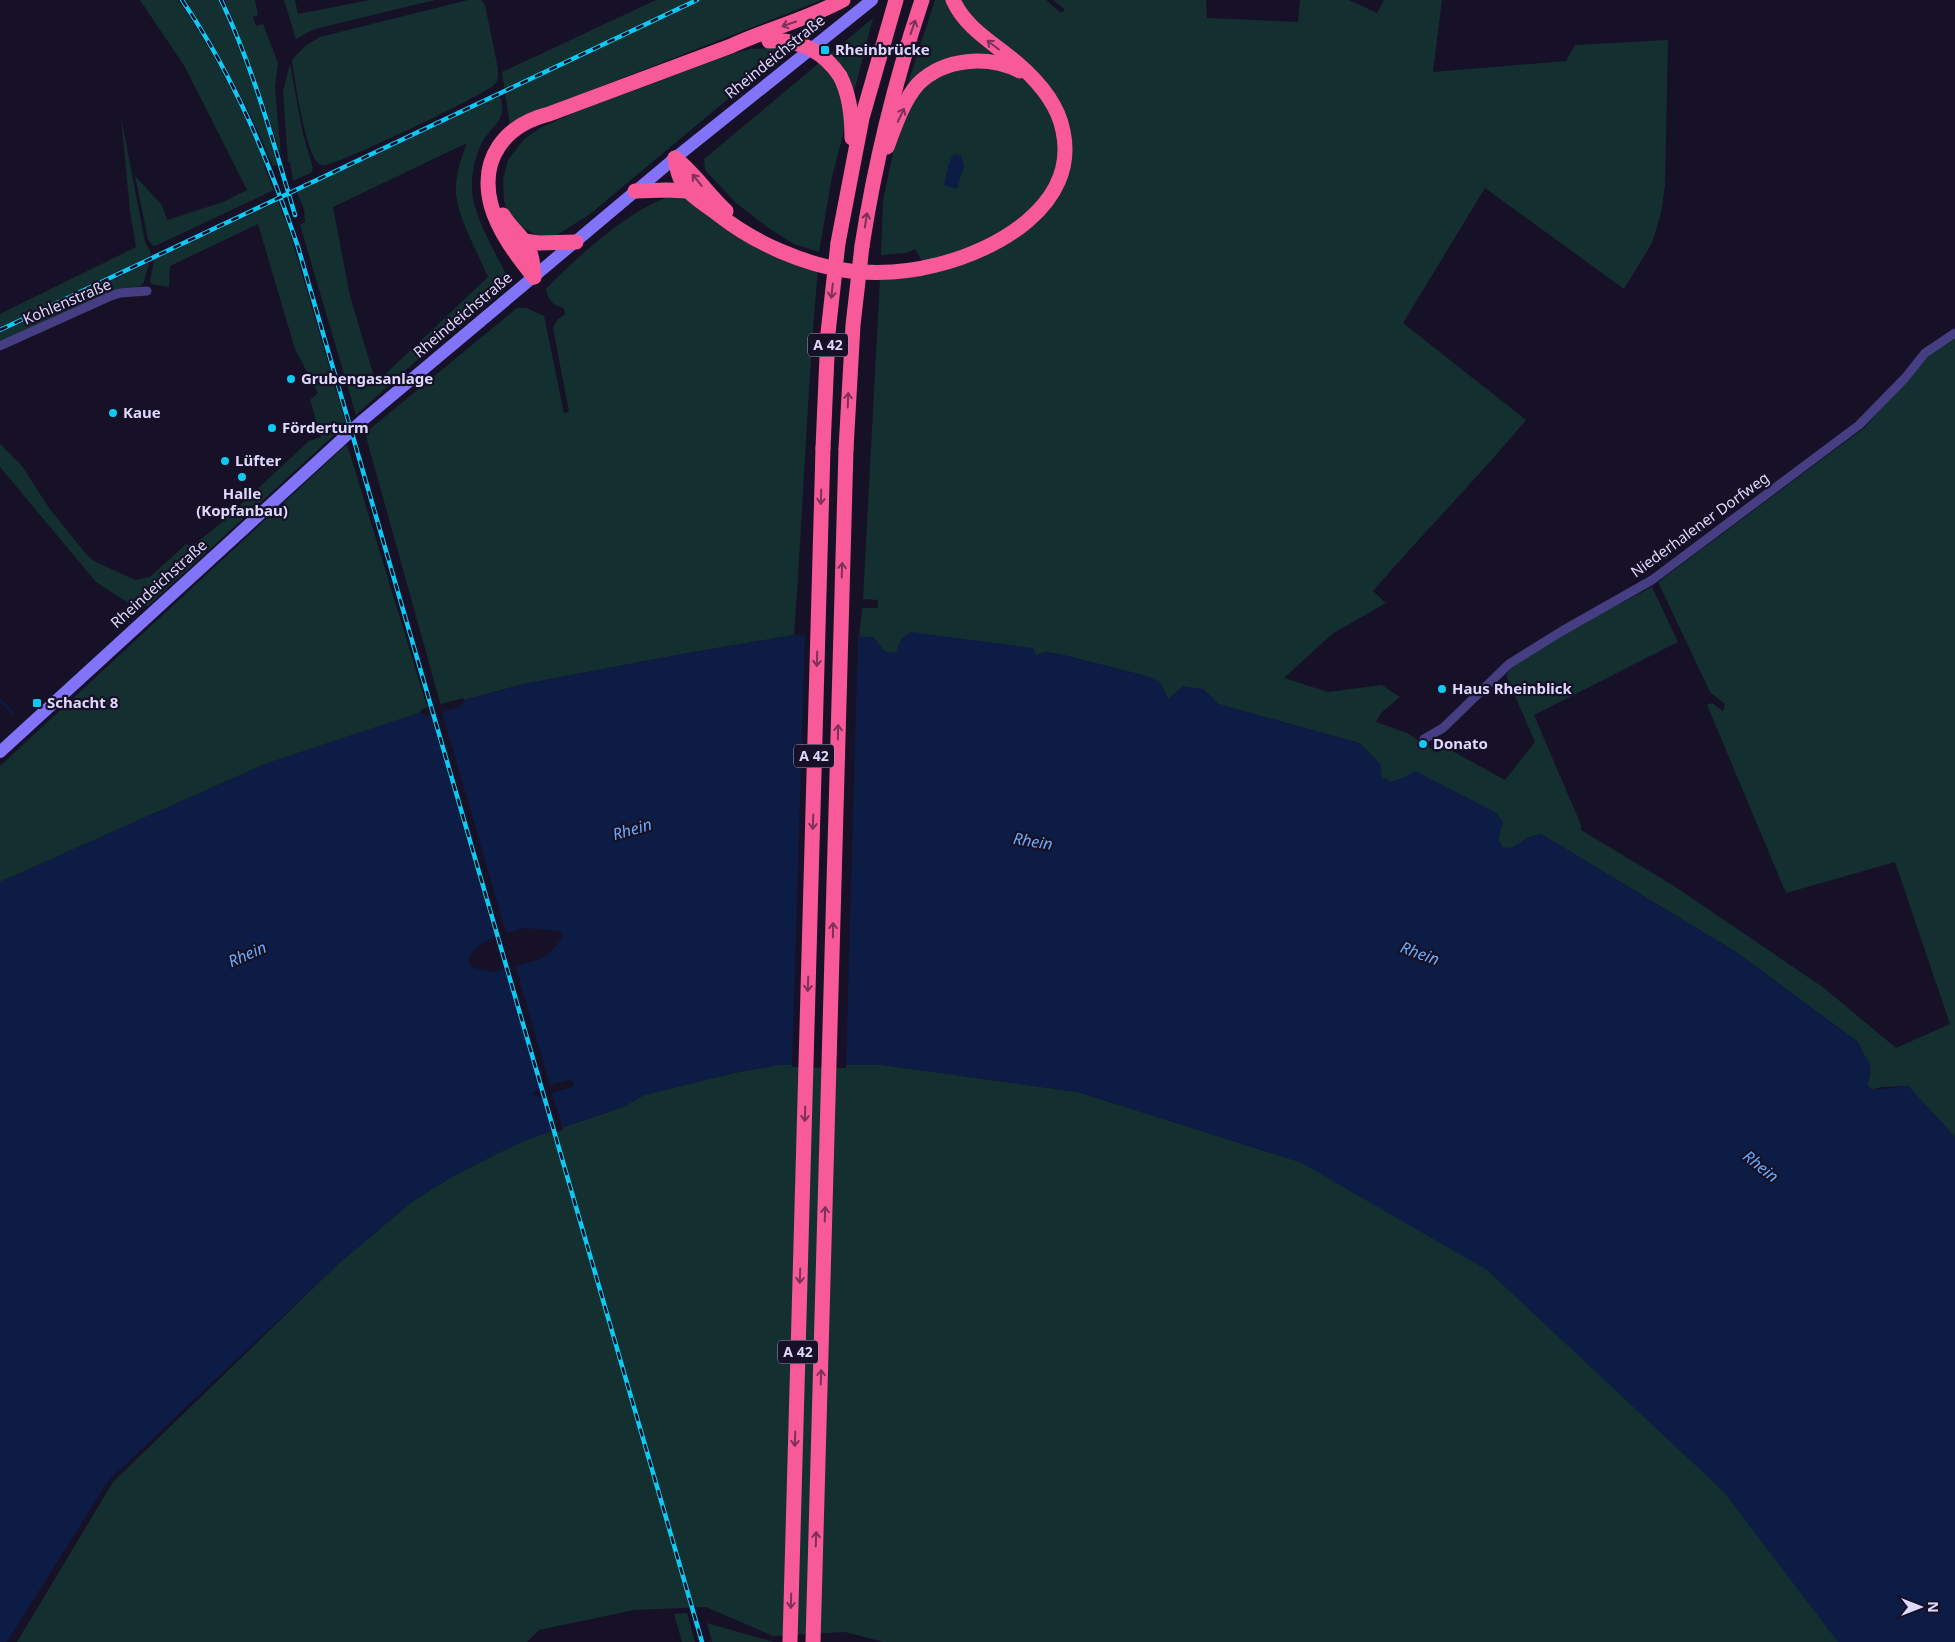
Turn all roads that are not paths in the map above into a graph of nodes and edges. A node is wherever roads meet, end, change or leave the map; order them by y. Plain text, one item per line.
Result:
1 (843, 0) edge
2 (872, 0) edge
3 (922, 0) edge
4 (953, 0) edge
5 (894, 6) edge
6 (731, 46) junction
7 (1030, 77) junction
8 (549, 114) junction
9 (675, 158) junction
10 (853, 160) junction
11 (635, 191) junction
12 (687, 191) junction
13 (870, 193) junction
14 (524, 241) junction
15 (576, 242) junction
16 (770, 246) junction
17 (534, 276) junction
18 (146, 291) dead end
19 (1955, 333) edge
20 (0, 346) edge
21 (1424, 739) dead end
22 (0, 752) edge
23 (790, 1641) edge
24 (813, 1641) edge

1 -> 6 highway
2 - 9 main road, Rheindeichstraße
13 -> 3 highway, A 42
7 -> 4 highway
5 - 10 highway, A 42
6 - 8 highway
6 - 10 highway, bridge
13 -> 7 highway
7 - 16 highway
8 - 14 highway
8 - 17 highway
9 - 11 main road, Rheindeichstraße
9 - 12 highway
16 -> 9 highway
10 -> 23 highway, A 42, bridge
11 - 12 highway
11 - 15 main road, Rheindeichstraße
12 - 16 highway
24 -> 13 highway, A 42, bridge
14 - 15 highway
14 - 17 highway
15 - 17 main road, Rheindeichstraße
17 - 22 main road, Rheindeichstraße
18 - 20 street, Kohlenstraße
19 - 21 street, Niederhalener Dorfweg

